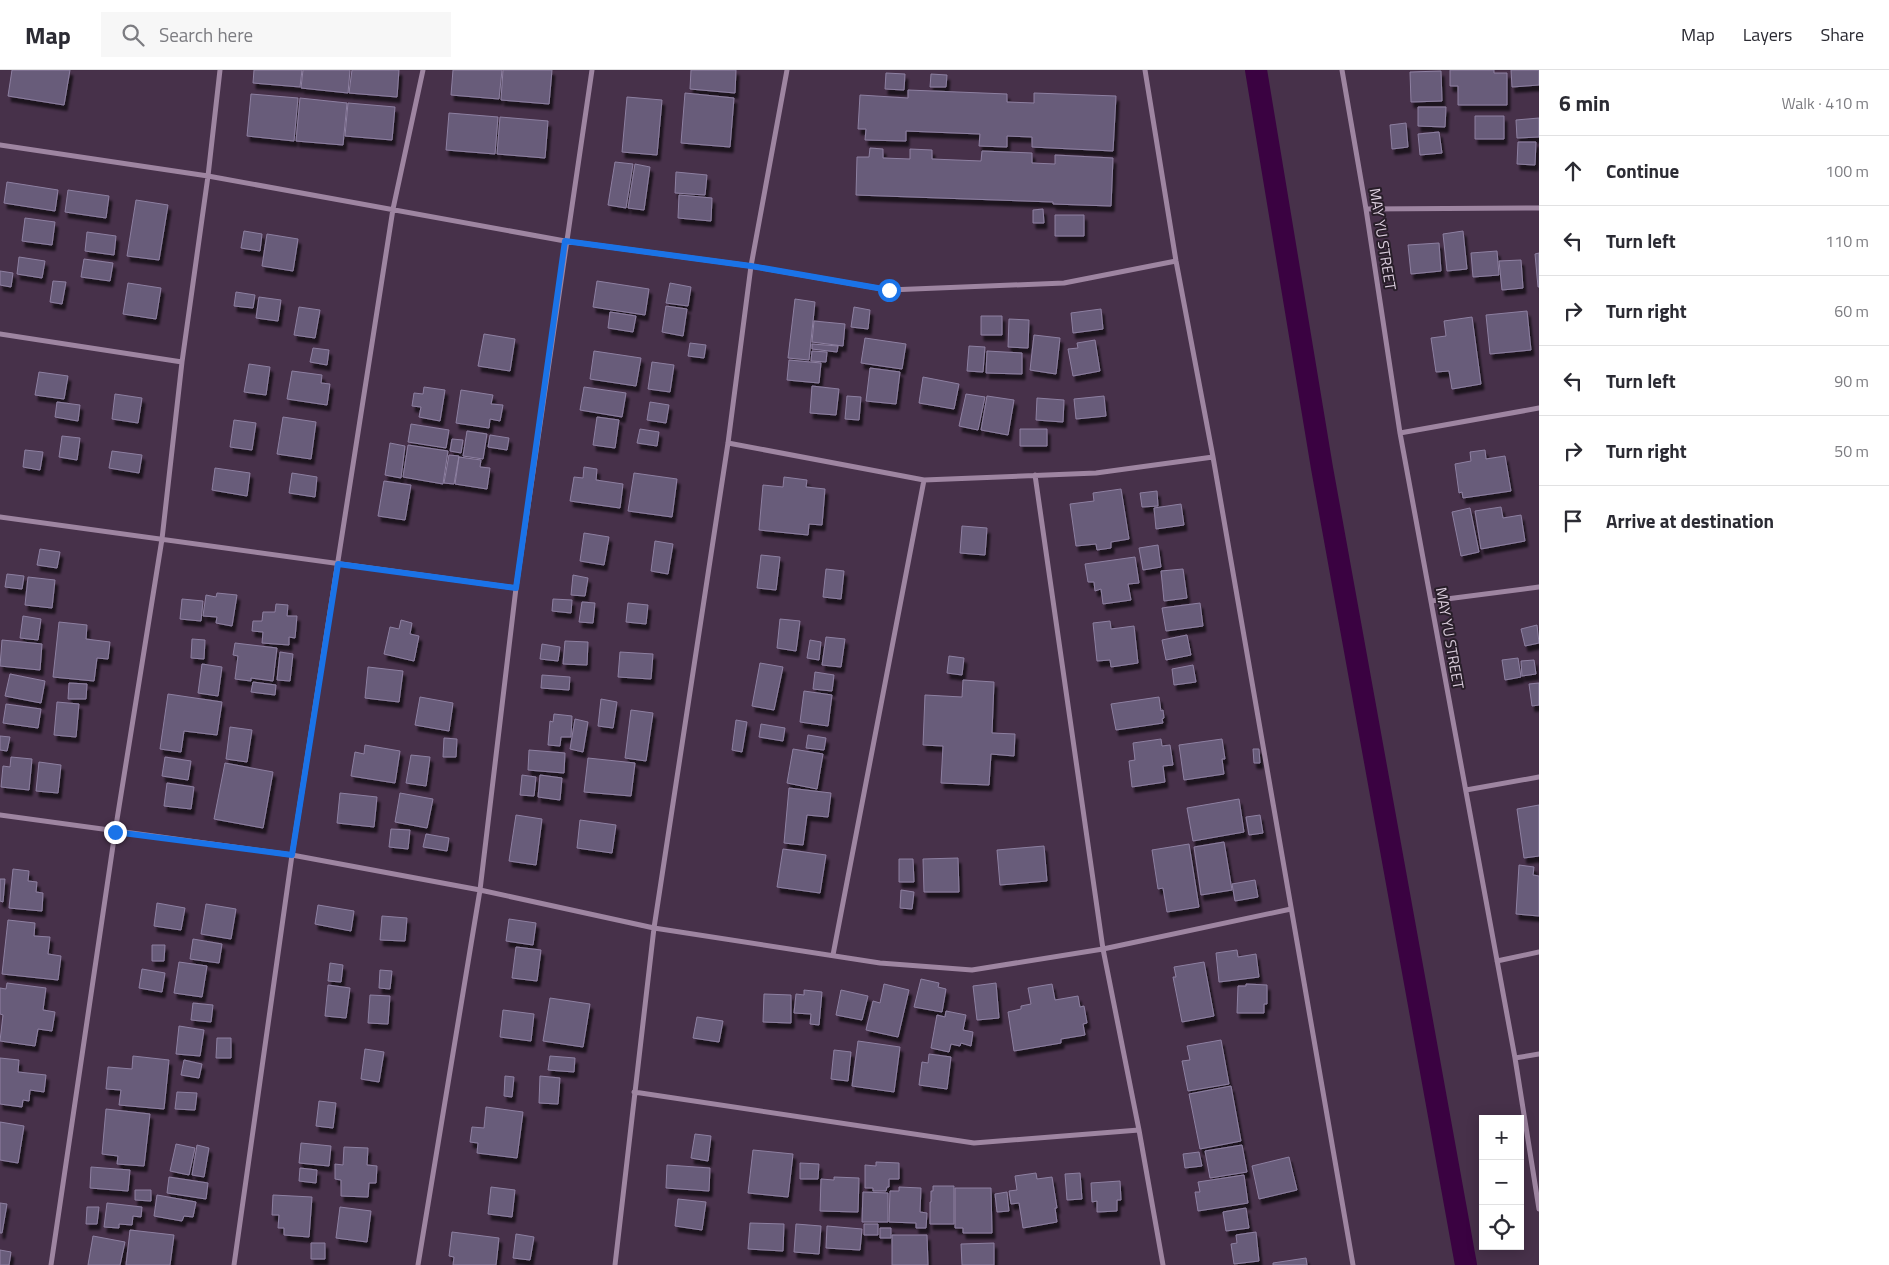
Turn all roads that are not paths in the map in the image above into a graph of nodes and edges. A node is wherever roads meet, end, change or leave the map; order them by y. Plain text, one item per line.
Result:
1 (220, 70) edge
2 (422, 70) edge
3 (592, 70) edge
4 (788, 70) edge
5 (1145, 70) edge
6 (1342, 70) edge
7 (0, 145) edge
8 (208, 176) junction
9 (1539, 208) edge
10 (394, 209) junction
11 (1366, 209) junction
12 (565, 241) junction
13 (1176, 261) junction
14 (751, 266) junction
15 (0, 334) edge
16 (182, 362) junction
17 (1539, 408) edge
18 (1400, 432) junction
19 (728, 443) junction
20 (1213, 457) junction
21 (1035, 475) junction
22 (924, 480) junction
23 (0, 518) edge
24 (162, 539) junction
25 (338, 564) junction
26 (1539, 587) edge
27 (516, 588) junction
28 (1431, 601) junction
29 (1539, 777) edge
30 (1466, 790) junction
31 (0, 815) edge
32 (115, 832) junction
33 (292, 855) junction
34 (480, 890) junction
35 (1291, 909) junction
36 (654, 928) junction
37 (1103, 949) junction
38 (1539, 952) edge
39 (833, 955) junction
40 (1497, 961) junction
41 (1539, 1054) edge
42 (1515, 1058) junction
43 (634, 1092) junction
44 (1139, 1130) junction
45 (1539, 1209) edge
46 (51, 1265) edge
47 (234, 1265) edge
48 (418, 1265) edge
49 (615, 1265) edge
50 (1162, 1265) edge
51 (1353, 1265) edge

1 - 8 street
2 - 10 street
3 - 12 street
4 - 14 street
5 - 13 street
6 - 11 street, MAY YU STREET
7 - 8 street
8 - 10 street
8 - 16 street
9 - 11 street
10 - 12 street
10 - 25 street
11 - 18 street, MAY YU STREET
12 - 14 street
12 - 27 street
13 - 14 street
13 - 20 street
14 - 19 street
15 - 16 street
16 - 24 street
17 - 18 street
18 - 28 street, MAY YU STREET
19 - 22 street
19 - 36 street
20 - 21 street
20 - 35 street
21 - 22 street
21 - 37 street
22 - 39 street
23 - 24 street
24 - 25 street
24 - 32 street
25 - 27 street
25 - 33 street
26 - 28 street
27 - 34 street
28 - 30 street, MAY YU STREET
29 - 30 street
30 - 40 street, MAY YU STREET
31 - 32 street
32 - 33 street
32 - 46 street
33 - 34 street
33 - 47 street
34 - 36 street
34 - 48 street
35 - 37 street
35 - 51 street
36 - 39 street
36 - 43 street
37 - 39 street
37 - 44 street
38 - 40 street
40 - 42 street, MAY YU STREET
41 - 42 street
42 - 45 street, MAY YU STREET
43 - 44 street
43 - 49 street
44 - 50 street

